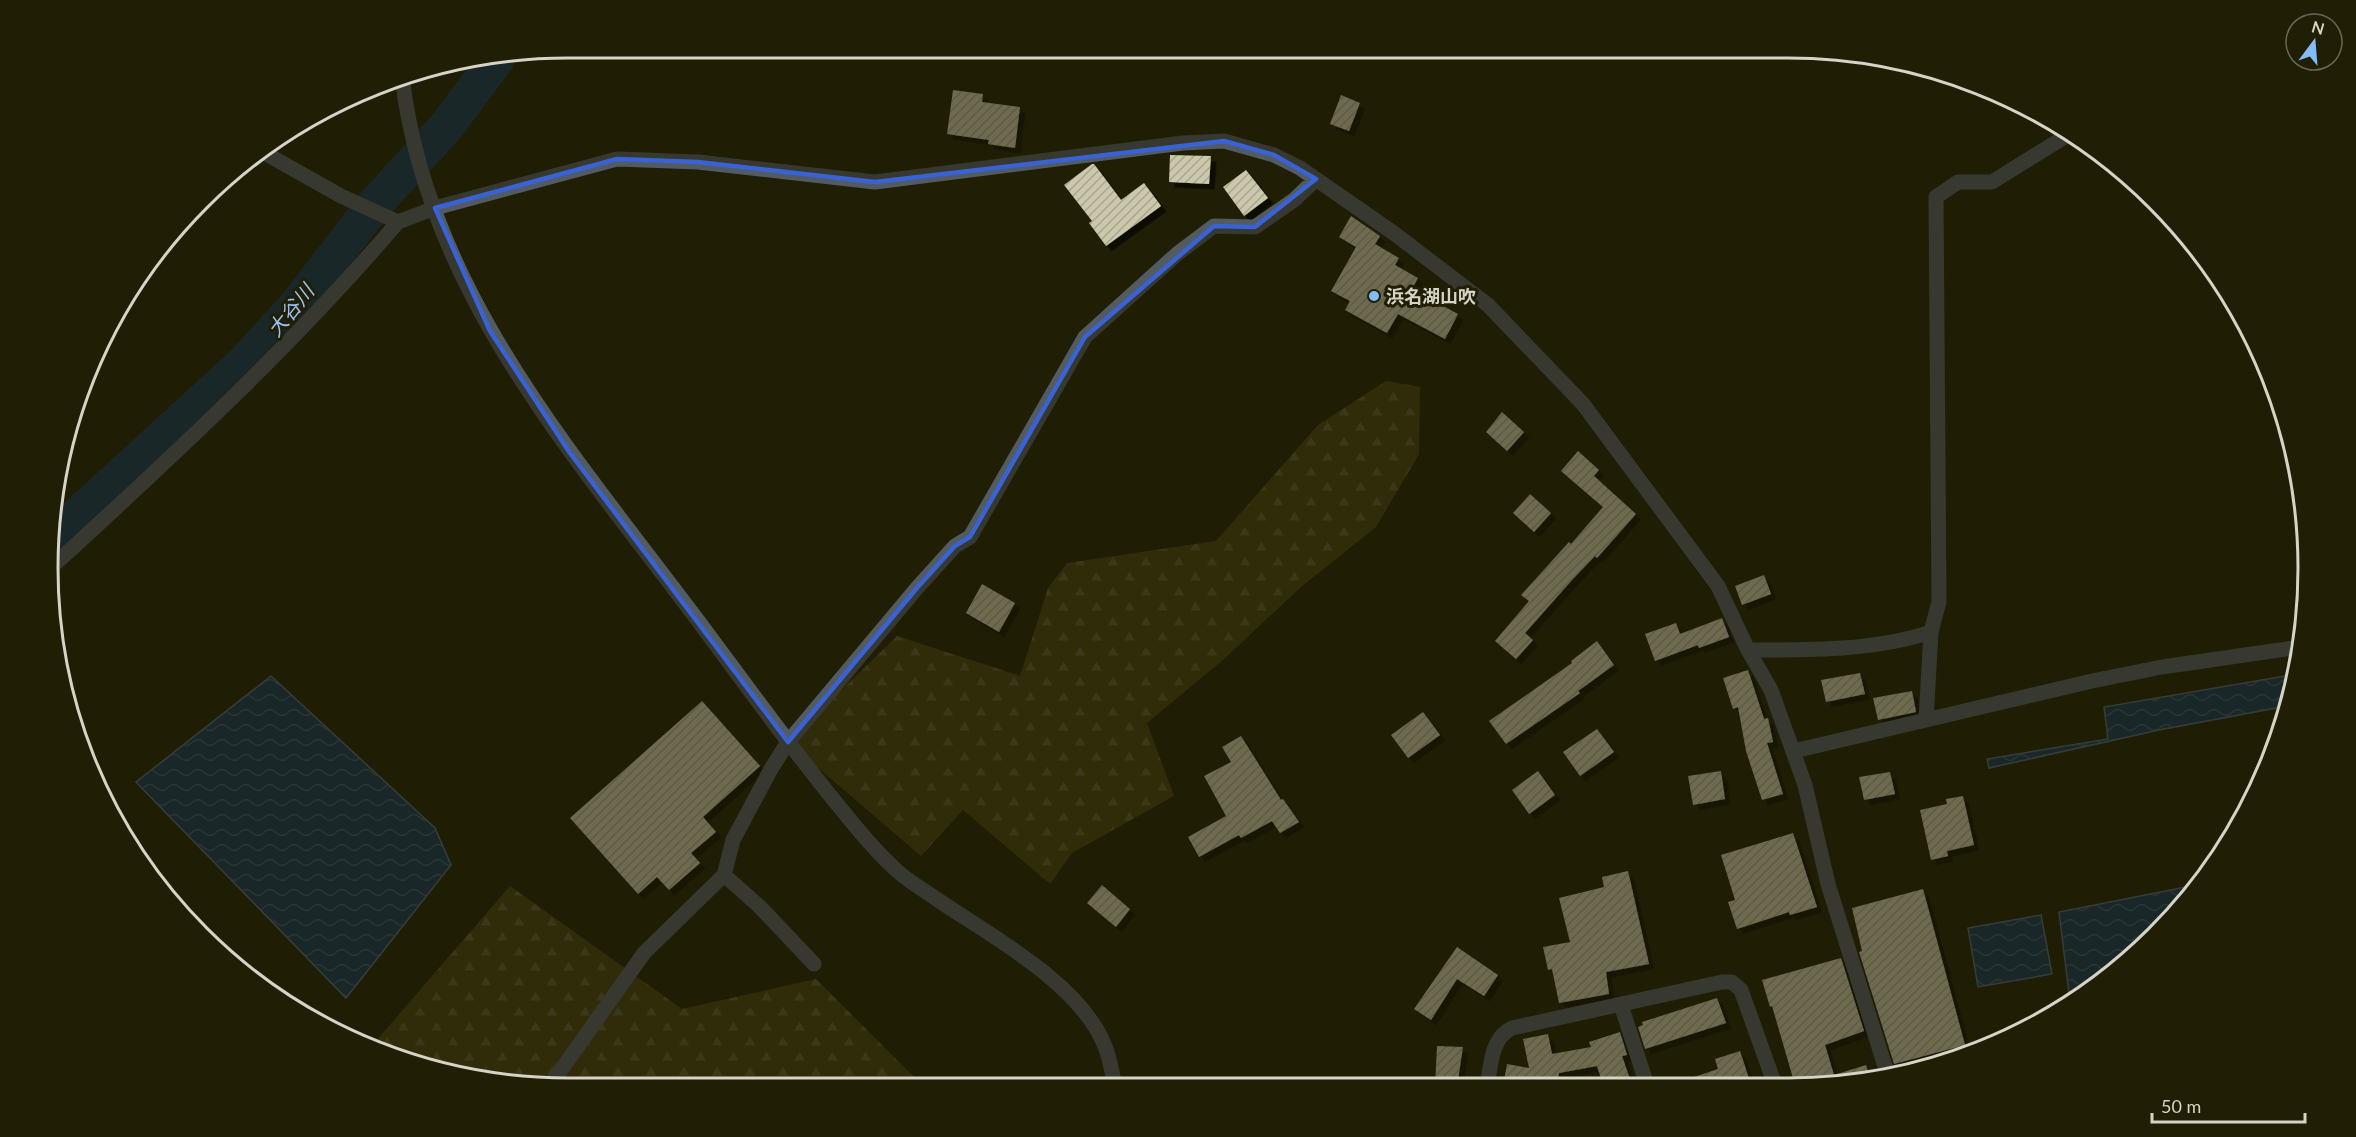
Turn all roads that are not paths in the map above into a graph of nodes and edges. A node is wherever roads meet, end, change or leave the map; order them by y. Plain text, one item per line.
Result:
1 (404, 86) edge
2 (2062, 139) edge
3 (269, 156) edge
4 (1316, 179) junction
5 (435, 208) junction
6 (398, 222) junction
7 (58, 561) edge
8 (1931, 632) junction
9 (2291, 648) edge
10 (1748, 650) junction
11 (1926, 720) junction
12 (788, 742) junction
13 (1794, 751) junction
14 (724, 876) junction
15 (814, 964) dead end
16 (1620, 1005) junction
17 (1886, 1069) edge
18 (556, 1078) edge
19 (1113, 1078) edge
20 (1489, 1078) edge
21 (1645, 1078) edge
22 (1773, 1078) edge

1 - 5 street
2 - 8 street
3 - 6 street
4 - 5 street
4 - 10 street
4 - 12 street
5 - 6 street
5 - 12 street
6 - 7 street
8 - 10 street
8 - 11 street
9 - 11 street
10 - 13 street
11 - 13 street
12 - 14 street
12 - 19 street
13 - 17 street
14 - 15 street
14 - 18 street
16 - 20 street
16 - 21 street
16 - 22 street

